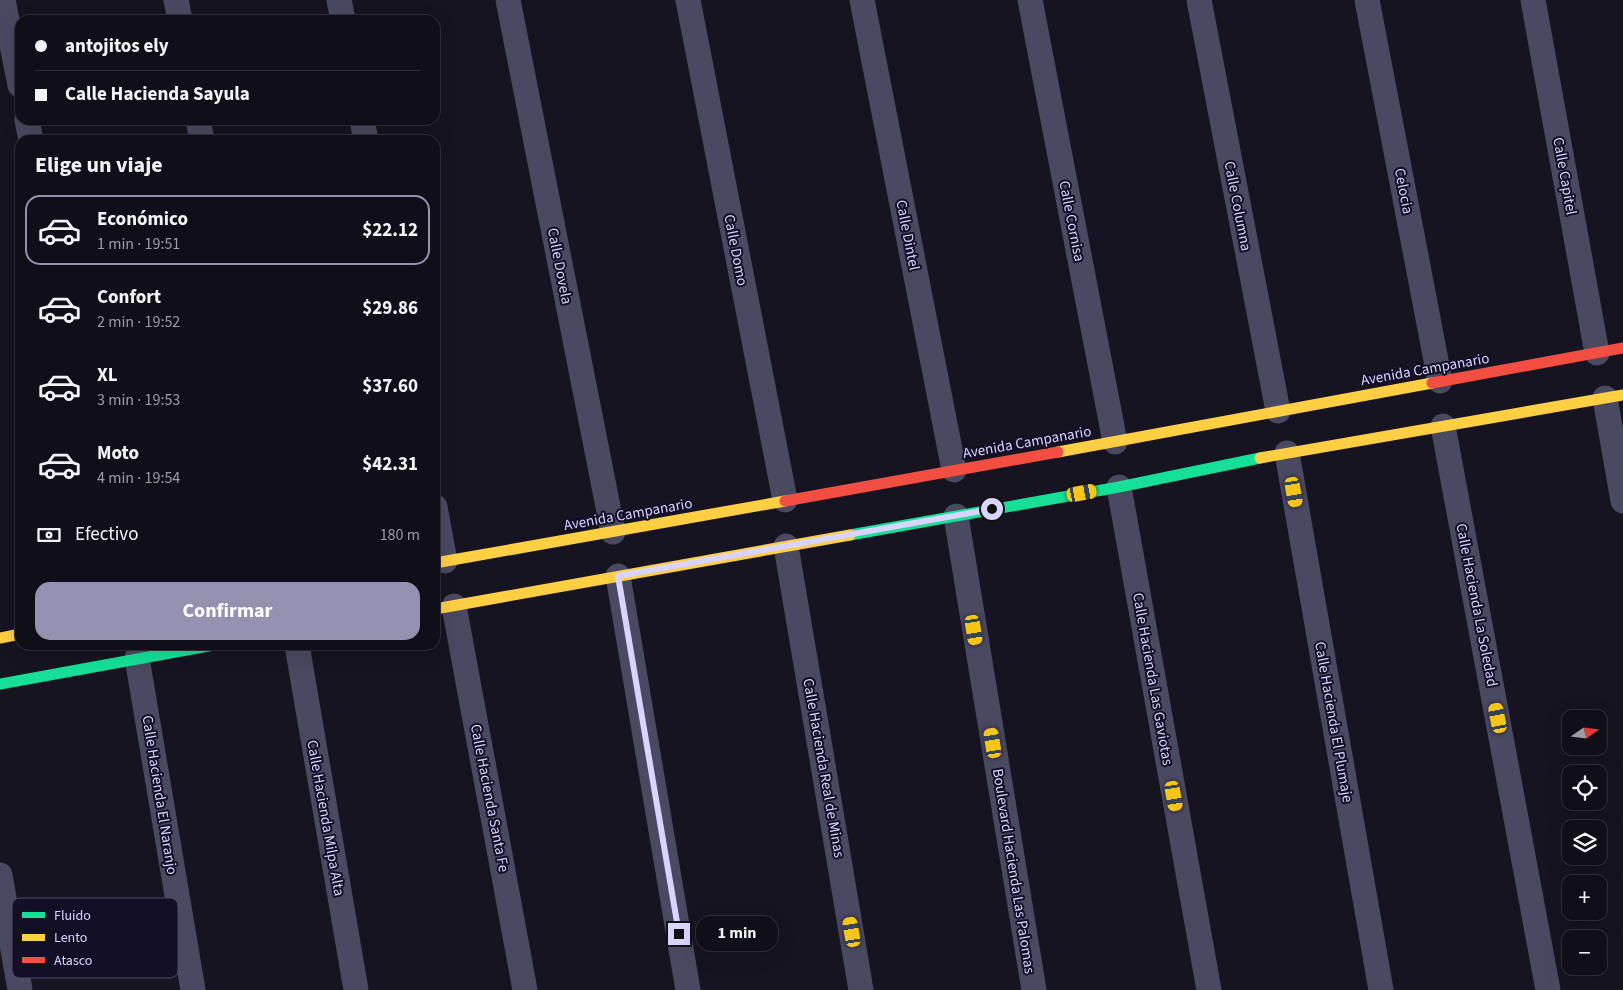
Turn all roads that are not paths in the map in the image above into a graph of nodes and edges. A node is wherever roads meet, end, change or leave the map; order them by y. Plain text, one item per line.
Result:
1 (3, 0) edge
2 (176, 0) edge
3 (339, 0) edge
4 (508, 0) edge
5 (688, 0) edge
6 (862, 0) edge
7 (1030, 0) edge
8 (1199, 0) edge
9 (1368, 0) edge
10 (1533, 0) edge
11 (179, 15) edge
12 (342, 15) edge
13 (6, 47) edge
14 (15, 71) edge
15 (1623, 348) edge
16 (1597, 353) junction
17 (1440, 382) junction
18 (1614, 397) edge
19 (1278, 411) junction
20 (1443, 426) junction
21 (1115, 442) junction
22 (1287, 453) junction
23 (954, 470) junction
24 (1118, 487) junction
25 (784, 500) junction
26 (1623, 501) edge
27 (956, 516) junction
28 (613, 532) junction
29 (786, 546) junction
30 (440, 562) edge
31 (618, 576) junction
32 (444, 607) edge
33 (15, 635) edge
34 (0, 638) edge
35 (184, 650) edge
36 (298, 650) edge
37 (137, 658) junction
38 (0, 684) edge
39 (0, 875) edge
40 (177, 898) edge
41 (178, 901) edge
42 (12, 944) edge
43 (193, 990) edge
44 (356, 990) edge
45 (525, 990) edge
46 (688, 990) edge
47 (861, 990) edge
48 (1034, 990) edge
49 (1209, 990) edge
50 (1381, 990) edge
51 (1548, 990) edge

1 - 13 street
2 - 11 street
3 - 12 street
4 - 28 street, Calle Dovela
5 - 25 street, Calle Domo
6 - 23 street, Calle Dintel
7 - 21 street, Calle Cornisa
8 - 19 street, Calle Columna
9 - 17 street, Celocia
10 - 16 street, Calle Capitel
13 - 14 street
15 - 16 street, Avenida Campanario
16 - 17 street, Avenida Campanario
17 - 19 street, Avenida Campanario
18 - 20 street
18 - 26 street
19 - 21 street, Avenida Campanario
20 - 22 street
20 - 51 street, Calle Hacienda La Soledad
21 - 23 street, Avenida Campanario
22 - 24 street
22 - 50 street, Calle Hacienda El Plumaje
23 - 25 street, Avenida Campanario
24 - 27 street
24 - 49 street, Calle Hacienda Las Gaviotas
25 - 28 street, Avenida Campanario
27 - 29 street
27 - 48 street, Boulevard Hacienda Las Palomas
28 - 30 street, Avenida Campanario
29 - 31 street
29 - 47 street, Calle Hacienda Real de Minas
31 - 32 street
31 - 46 street
32 - 45 street, Calle Hacienda Santa Fe
33 - 34 street
35 - 37 street
36 - 44 street, Calle Hacienda Milpa Alta
37 - 38 street
37 - 40 street, Calle Hacienda El Naranjo
39 - 42 street
41 - 43 street, Calle Hacienda El Naranjo

